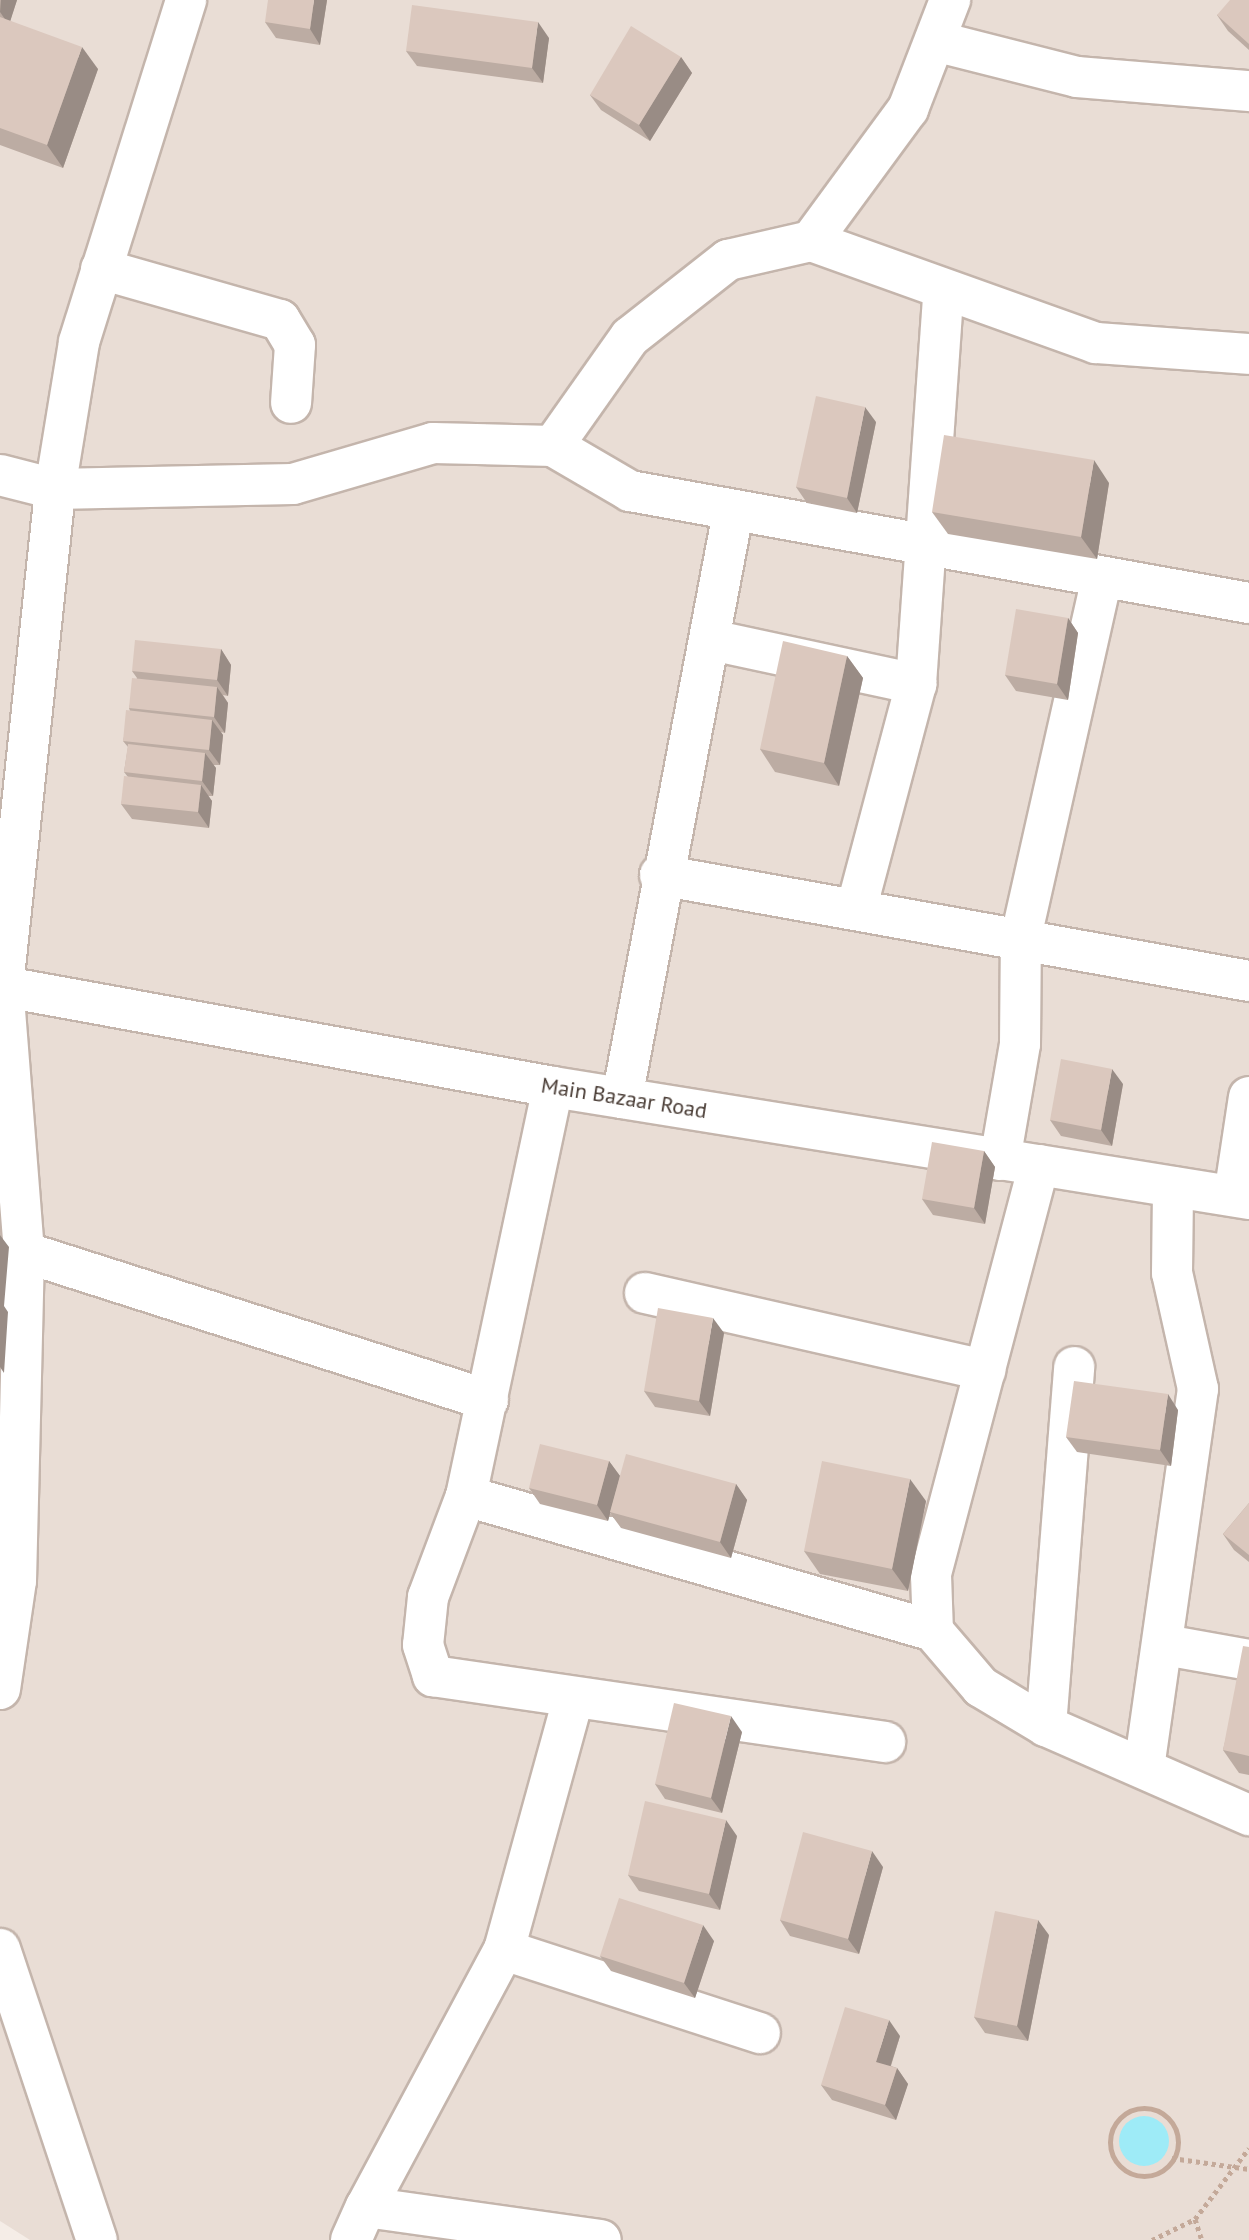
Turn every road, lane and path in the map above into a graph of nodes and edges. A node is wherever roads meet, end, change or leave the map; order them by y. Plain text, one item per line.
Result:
1 (186, 0) edge
2 (950, 0) edge
3 (935, 41) junction
4 (1249, 91) edge
5 (811, 241) junction
6 (101, 269) junction
7 (943, 293) junction
8 (1249, 354) edge
9 (291, 403) dead end
10 (553, 446) junction
11 (0, 475) edge
12 (55, 489) junction
13 (733, 513) junction
14 (921, 546) junction
15 (1101, 581) junction
16 (1249, 603) edge
17 (711, 640) junction
18 (916, 684) junction
19 (660, 875) junction
20 (857, 906) junction
21 (1021, 937) junction
22 (1249, 981) edge
23 (2, 986) edge
24 (553, 1087) junction
25 (1249, 1097) edge
26 (622, 1098) junction
27 (1000, 1160) junction
28 (1039, 1165) junction
29 (1173, 1187) junction
30 (1241, 1198) edge
31 (24, 1252) junction
32 (645, 1293) dead end
33 (1074, 1367) dead end
34 (985, 1370) junction
35 (488, 1400) junction
36 (10, 1458) edge
37 (466, 1496) junction
38 (933, 1631) junction
39 (1165, 1645) junction
40 (1249, 1660) edge
41 (0, 1689) edge
42 (573, 1700) junction
43 (1046, 1726) junction
44 (885, 1742) dead end
45 (1144, 1768) junction
46 (1249, 1815) edge
47 (0, 1949) edge
48 (504, 1950) junction
49 (760, 2033) dead end
50 (1249, 2148) edge
51 (1172, 2158) junction
52 (1235, 2167) junction
53 (1249, 2169) edge
54 (1195, 2219) junction
55 (359, 2224) edge
56 (97, 2240) edge
57 (601, 2240) edge
58 (1152, 2240) edge
59 (1202, 2240) edge

1 - 6 street
2 - 3 street
3 - 4 street
3 - 5 street
5 - 7 street
5 - 10 street
6 - 9 street
6 - 12 street
7 - 8 street
7 - 14 street
10 - 12 street
10 - 13 street
11 - 12 street
12 - 23 street
13 - 14 street
13 - 17 street
14 - 15 street
14 - 18 street
15 - 16 street
15 - 21 street
17 - 18 street
17 - 19 street
18 - 20 street
19 - 20 street
19 - 26 street
20 - 21 street
21 - 22 street
21 - 27 street
23 - 24 street, Main Bazaar Road
23 - 31 street
24 - 26 street, Main Bazaar Road
24 - 35 street
25 - 30 street
26 - 27 street, Main Bazaar Road
27 - 28 street, Main Bazaar Road
28 - 29 street, Main Bazaar Road
28 - 34 street
29 - 30 street, Main Bazaar Road
29 - 39 street
31 - 35 street
31 - 36 street
32 - 34 street
33 - 43 street
34 - 38 street
35 - 37 street
36 - 41 street
37 - 38 street
37 - 42 street
38 - 43 street
39 - 40 street
39 - 45 street
42 - 44 street
42 - 48 street
43 - 45 street
45 - 46 street
47 - 56 street
48 - 49 street
48 - 55 street
50 - 52 path
51 - 51 path
51 - 52 path
52 - 53 path
52 - 54 path
54 - 58 path
54 - 59 path
55 - 57 street

